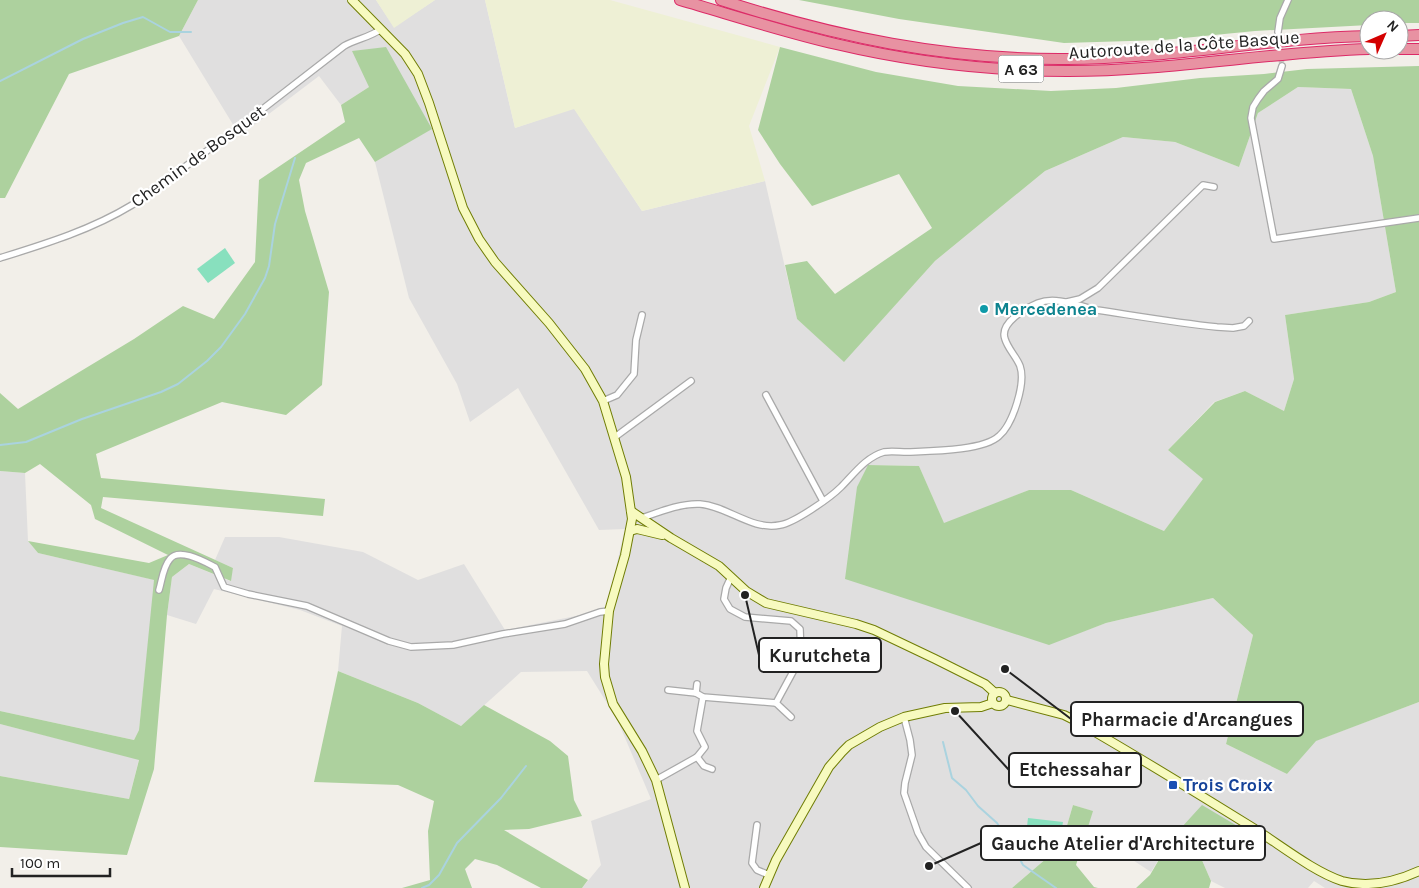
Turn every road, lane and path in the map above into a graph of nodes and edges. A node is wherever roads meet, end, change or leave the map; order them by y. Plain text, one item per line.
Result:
1 (352, 0) edge
2 (680, 0) edge
3 (721, 0) edge
4 (1288, 0) edge
5 (381, 29) junction
6 (1278, 32) tunnel mouth
7 (1359, 37) edge
8 (1359, 50) edge
9 (1282, 66) tunnel mouth
10 (1214, 187) dead end
11 (1419, 218) edge
12 (0, 258) edge
13 (1064, 303) junction
14 (642, 315) dead end
15 (1249, 321) dead end
16 (690, 381) dead end
17 (766, 395) dead end
18 (603, 401) junction
19 (615, 436) junction
20 (823, 501) junction
21 (631, 511) junction
22 (662, 511) junction
23 (646, 521) junction
24 (641, 529) junction
25 (630, 531) junction
26 (671, 538) junction
27 (731, 577) junction
28 (159, 590) dead end
29 (609, 612) junction
30 (698, 684) dead end
31 (668, 690) dead end
32 (696, 693) junction
33 (995, 693) junction
34 (703, 697) junction
35 (1007, 700) junction
36 (776, 703) junction
37 (993, 703) junction
38 (904, 716) junction
39 (791, 717) dead end
40 (697, 757) junction
41 (712, 769) dead end
42 (656, 780) junction
43 (757, 826) dead end
44 (1419, 871) edge
45 (768, 875) junction
46 (685, 888) edge
47 (764, 888) edge
48 (968, 888) edge

1 - 5 street
2 - 8 highway, Autoroute de la Côte Basque / A 63
3 - 7 highway, Autoroute de la Côte Basque / A 63
4 - 6 street
5 - 12 street, Chemin de Bosquet
5 - 18 street
9 - 11 street
10 - 13 street
13 - 15 street
13 - 20 street
14 - 18 street
16 - 19 street
17 - 20 street
18 - 19 street
19 - 21 street
20 - 22 street
21 - 23 street
21 - 25 street
22 - 23 street
22 - 23 street
23 - 24 street
23 - 26 street
24 - 25 street
24 - 26 street
25 - 29 street
26 - 27 street
27 - 33 street
27 - 36 street
28 - 29 street
29 - 42 street
30 - 32 street
31 - 32 street
32 - 34 street
33 - 35 street
33 - 37 street
34 - 36 street
34 - 40 street
35 - 37 street
35 - 44 street
36 - 39 street
37 - 38 street
38 - 45 street
38 - 48 street
40 - 41 street
40 - 42 street
42 - 46 street
43 - 45 street
45 - 47 street

